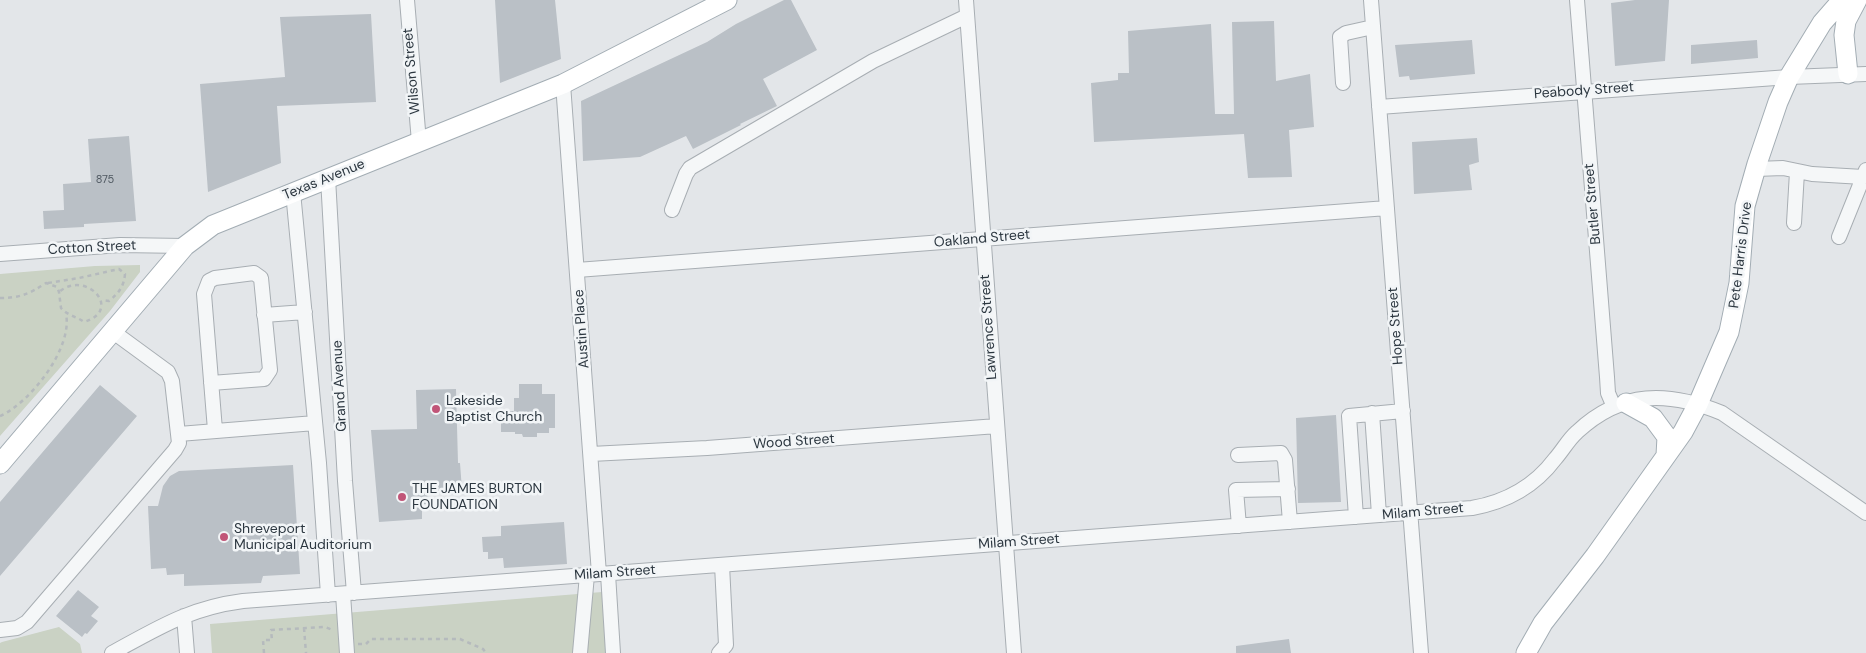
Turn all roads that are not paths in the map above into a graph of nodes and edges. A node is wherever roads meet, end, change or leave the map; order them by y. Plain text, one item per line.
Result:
1 (407, 0) edge
2 (726, 0) edge
3 (966, 0) edge
4 (1371, 0) edge
5 (1577, 0) edge
6 (1845, 0) edge
7 (967, 16) junction
8 (1373, 27) junction
9 (1857, 74) edge
10 (1790, 77) junction
11 (1343, 83) dead end
12 (563, 84) junction
13 (1584, 91) junction
14 (1379, 107) junction
15 (418, 142) junction
16 (1756, 169) junction
17 (1797, 172) junction
18 (1865, 173) edge
19 (328, 178) junction
20 (293, 192) junction
21 (1387, 208) junction
22 (672, 210) dead end
23 (1794, 223) dead end
24 (1839, 237) dead end
25 (983, 238) junction
26 (185, 246) junction
27 (0, 254) edge
28 (577, 270) junction
29 (304, 312) junction
30 (264, 315) junction
31 (112, 331) junction
32 (211, 383) junction
33 (1698, 404) junction
34 (1620, 405) junction
35 (1402, 411) junction
36 (1372, 413) junction
37 (315, 424) junction
38 (997, 426) junction
39 (215, 430) junction
40 (179, 434) junction
41 (591, 454) junction
42 (1238, 455) dead end
43 (1666, 455) junction
44 (0, 464) edge
45 (1288, 488) junction
46 (1410, 513) junction
47 (1866, 513) edge
48 (1379, 515) junction
49 (1356, 517) junction
50 (1290, 522) junction
51 (1239, 526) junction
52 (1006, 543) junction
53 (722, 565) junction
54 (598, 574) junction
55 (349, 594) junction
56 (328, 595) junction
57 (184, 616) junction
58 (0, 630) edge
59 (347, 648) edge
60 (112, 653) edge
61 (187, 653) edge
62 (580, 653) edge
63 (613, 653) edge
64 (718, 653) edge
65 (1014, 653) edge
66 (1420, 653) edge
67 (1526, 653) edge

1 - 15 street, Wilson Street
2 - 12 main road, Texas Avenue
3 - 7 street, Lawrence Street
4 - 8 street, Hope Street
5 - 13 street, Butler Street
6 - 9 main road
6 - 10 main road, Pete Harris Drive
7 - 22 street
7 - 25 street, Lawrence Street
8 - 11 street
8 - 14 street, Hope Street
9 - 10 street, Peabody Street
10 - 13 street, Peabody Street
10 - 16 main road, Pete Harris Drive
12 - 15 main road, Texas Avenue
12 - 28 street, Austin Place
13 - 14 street, Peabody Street
13 - 34 street, Butler Street
14 - 21 street, Hope Street
15 - 19 main road, Texas Avenue
16 - 17 street
16 - 33 main road, Pete Harris Drive
17 - 18 street
17 - 23 street
18 - 24 street
19 - 20 main road, Texas Avenue
19 - 55 street, Grand Avenue
20 - 26 main road, Texas Avenue
20 - 29 street, Grand Avenue
21 - 25 street, Oakland Street
21 - 35 street, Hope Street
25 - 28 street, Oakland Street
25 - 38 street, Lawrence Street
26 - 27 street, Cotton Street
26 - 31 main road, Texas Avenue
28 - 41 street, Austin Place
29 - 30 street
29 - 37 street, Grand Avenue
30 - 32 street
30 - 32 street
31 - 40 street
31 - 44 main road, Texas Avenue
32 - 39 street
33 - 34 street, Milam Street
33 - 43 main road, Pete Harris Drive
33 - 47 street, Milam Street
34 - 43 main road
34 - 46 street, Milam Street
35 - 36 street
35 - 46 street, Hope Street
36 - 48 street
36 - 49 street
37 - 39 street
37 - 56 street, Grand Avenue
38 - 41 street, Wood Street
38 - 52 street, Lawrence Street
39 - 40 street
40 - 58 street
41 - 54 street, Austin Place
42 - 45 street
43 - 67 main road, Pete Harris Drive
45 - 50 street
45 - 51 street
46 - 48 street, Milam Street
46 - 66 street, Hope Street
48 - 49 street, Milam Street
49 - 50 street, Milam Street
50 - 51 street, Milam Street
51 - 52 street, Milam Street
52 - 53 street, Milam Street
52 - 65 street, Lawrence Street
53 - 54 street, Milam Street
53 - 64 street
54 - 55 street, Milam Street
54 - 62 street
54 - 63 street
55 - 56 street, Milam Street
55 - 59 street, Grand Avenue
56 - 57 street, Milam Street
57 - 60 street, Milam Street
57 - 61 street

